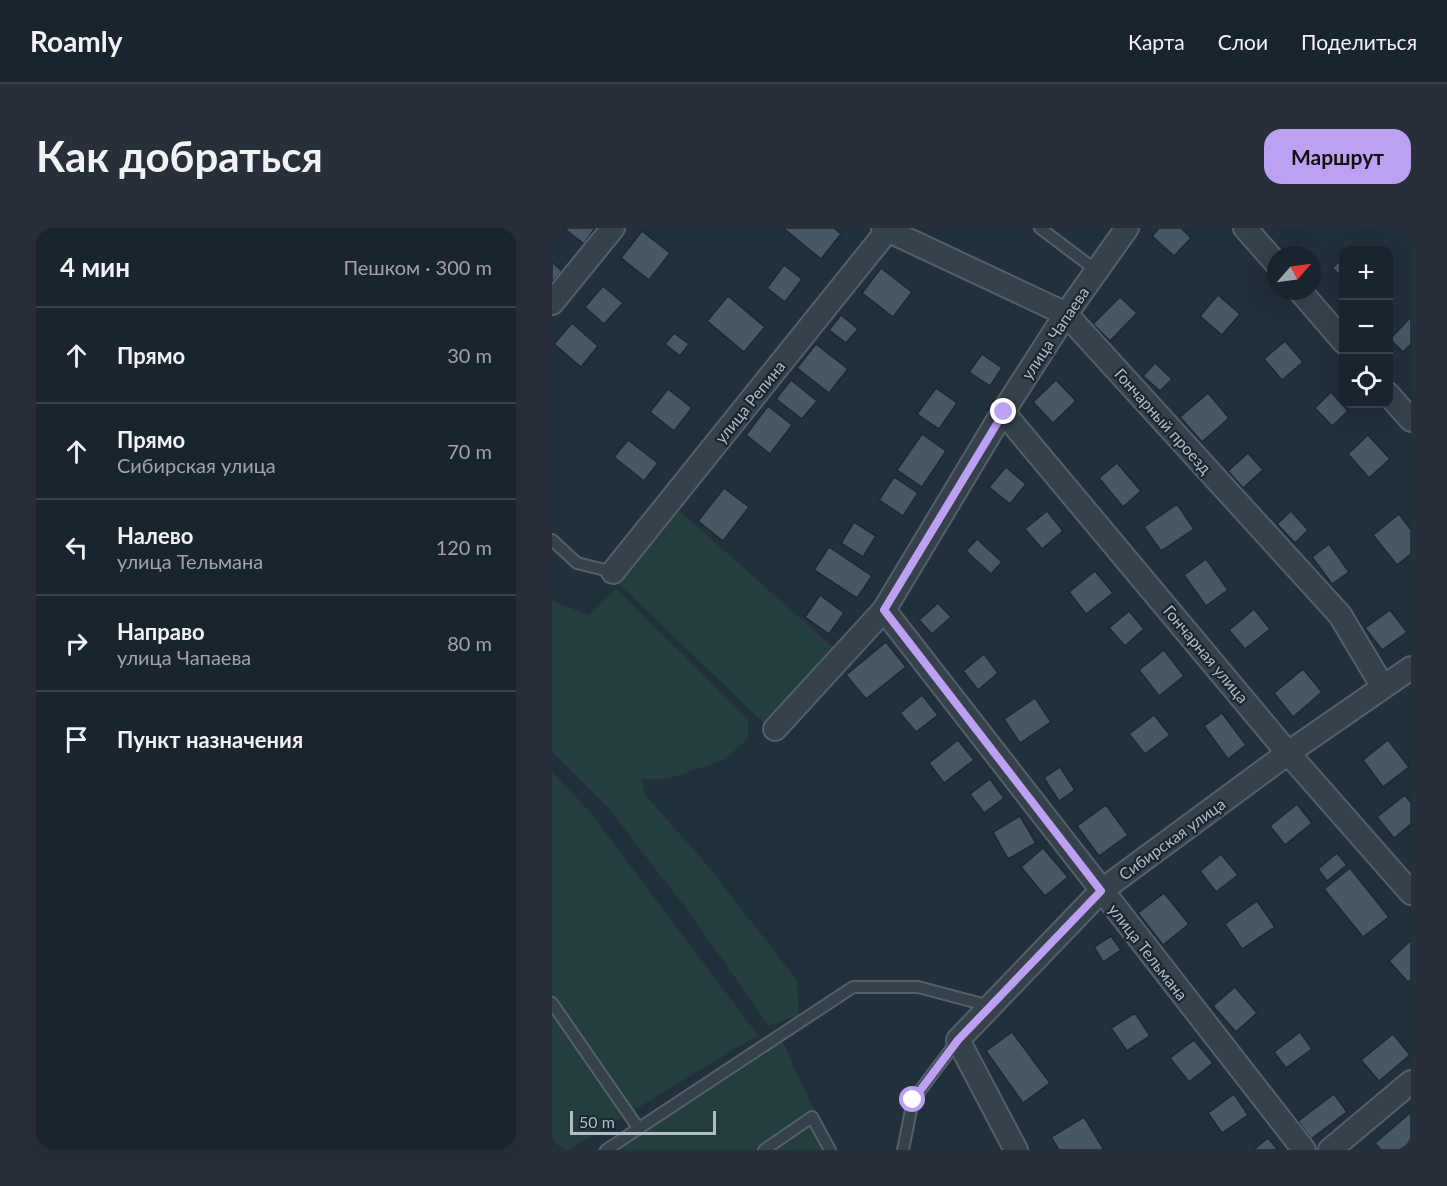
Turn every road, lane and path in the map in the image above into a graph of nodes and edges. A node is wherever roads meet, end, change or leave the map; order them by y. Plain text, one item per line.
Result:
1 (612, 228) edge
2 (1040, 228) edge
3 (1127, 228) edge
4 (1245, 228) edge
5 (885, 230) edge
6 (1267, 253) edge
7 (1097, 271) junction
8 (1308, 300) edge
9 (552, 303) edge
10 (1066, 314) junction
11 (1339, 336) edge
12 (1393, 399) edge
13 (1004, 412) junction
14 (1411, 420) edge
15 (552, 540) edge
16 (613, 572) joint
17 (884, 610) junction
18 (1411, 668) edge
19 (1383, 687) junction
20 (775, 729) dead end
21 (1288, 753) junction
22 (1101, 891) junction
23 (1411, 893) edge
24 (552, 1003) edge
25 (991, 1006) junction
26 (958, 1040) junction
27 (1411, 1082) edge
28 (639, 1129) junction
29 (606, 1150) edge
30 (764, 1150) edge
31 (830, 1150) edge
32 (903, 1150) edge
33 (1016, 1150) edge
34 (1304, 1150) edge
35 (1330, 1150) edge

1 - 9 street
2 - 7 lane
3 - 7 street, улица Чапаева
4 - 6 street
5 - 10 street, Гончарный проезд
5 - 16 street, улица Репина
7 - 10 street, улица Чапаева
8 - 11 street
10 - 13 street, улица Чапаева
10 - 19 street, Гончарный проезд
12 - 14 street
13 - 17 street, улица Чапаева
13 - 21 street, Гончарная улица
15 - 16 lane
17 - 20 street, улица Чапаева
17 - 22 street, улица Тельмана
18 - 19 street, Сибирская улица
19 - 21 street, Сибирская улица
21 - 22 street, Сибирская улица
21 - 23 street, Гончарная улица
22 - 25 street, Сибирская улица
22 - 34 street, улица Тельмана
24 - 28 lane
25 - 26 street, Сибирская улица
25 - 28 lane
26 - 32 lane
26 - 33 street
27 - 35 street
28 - 29 lane
30 - 31 lane

